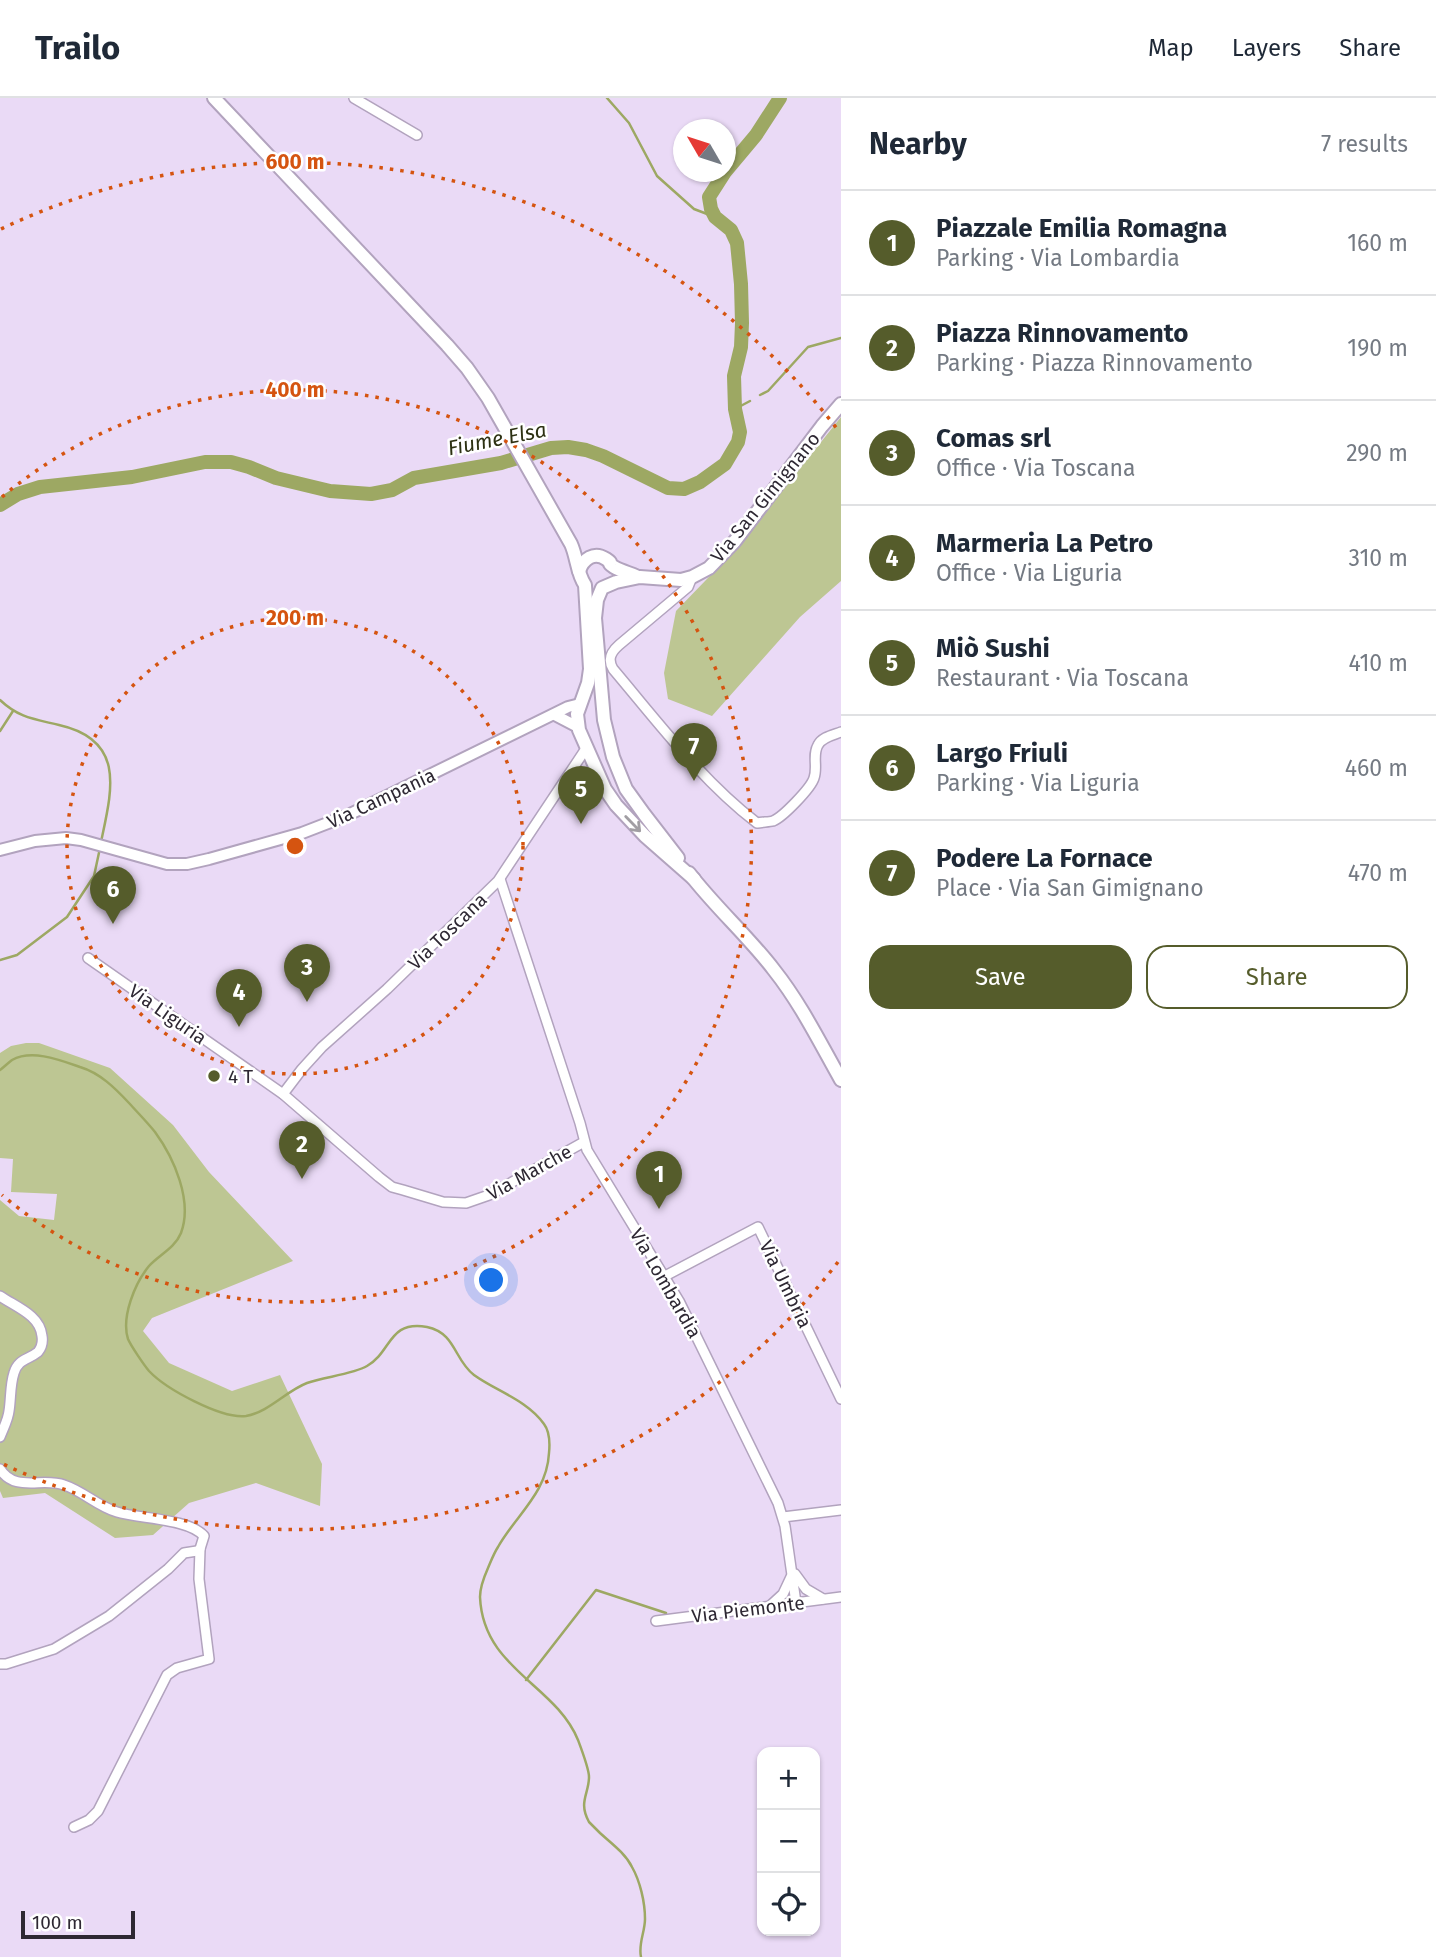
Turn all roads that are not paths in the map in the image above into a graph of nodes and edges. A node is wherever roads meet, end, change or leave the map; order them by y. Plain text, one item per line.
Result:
1 (214, 98) edge
2 (354, 98) edge
3 (417, 135) dead end
4 (841, 404) edge
5 (566, 534) junction
6 (595, 556) junction
7 (612, 566) junction
8 (579, 571) junction
9 (640, 577) junction
10 (692, 577) junction
11 (585, 585) junction
12 (605, 586) junction
13 (580, 704) junction
14 (555, 715) junction
15 (604, 716) junction
16 (578, 727) junction
17 (841, 732) edge
18 (587, 747) junction
19 (0, 850) edge
20 (500, 879) junction
21 (694, 879) junction
22 (88, 958) dead end
23 (841, 1080) edge
24 (283, 1094) junction
25 (584, 1142) junction
26 (392, 1186) joint
27 (665, 1276) junction
28 (0, 1296) edge
29 (841, 1399) edge
30 (0, 1437) edge
31 (0, 1469) edge
32 (841, 1510) edge
33 (783, 1517) junction
34 (201, 1549) junction
35 (792, 1569) junction
36 (841, 1597) edge
37 (825, 1599) junction
38 (796, 1603) junction
39 (770, 1606) junction
40 (656, 1621) dead end
41 (0, 1664) edge
42 (74, 1827) dead end

1 - 5 main road
2 - 3 street
4 - 10 main road, Via San Gimignano
5 - 6 main road, Via San Gimignano
5 - 8 main road
6 - 7 main road, Via San Gimignano
6 - 8 main road
7 - 9 main road, Via San Gimignano
7 - 12 main road
8 - 11 main road
9 - 10 main road, Via San Gimignano
9 - 12 main road, Via San Gimignano
10 - 17 street
11 - 12 main road, Via San Gimignano
11 - 13 main road
12 - 15 main road
13 - 14 street, Via Campania
13 - 15 main road
13 - 16 main road
14 - 16 street
14 - 19 street, Via Campania
15 - 18 main road
15 - 21 main road
16 - 18 main road
18 - 20 street, Via Toscana
18 -> 21 main road
20 - 24 street, Via Toscana
20 - 25 street, Via Lombardia
21 - 23 main road
22 - 24 street, Via Liguria
24 - 26 street, Via Liguria
25 - 26 street, Via Marche
25 - 27 street, Via Lombardia
27 - 29 street, Via Umbria
27 - 33 street, Via Lombardia
28 - 30 street
31 - 34 street
32 - 33 street
33 - 35 street, Via Lombardia
34 - 41 street
34 - 42 street
35 - 37 street
35 - 38 street, Via Lombardia
35 - 39 street
36 - 37 street, Via Piemonte
37 - 38 street, Via Piemonte
38 - 39 street, Via Piemonte
39 - 40 street, Via Piemonte

